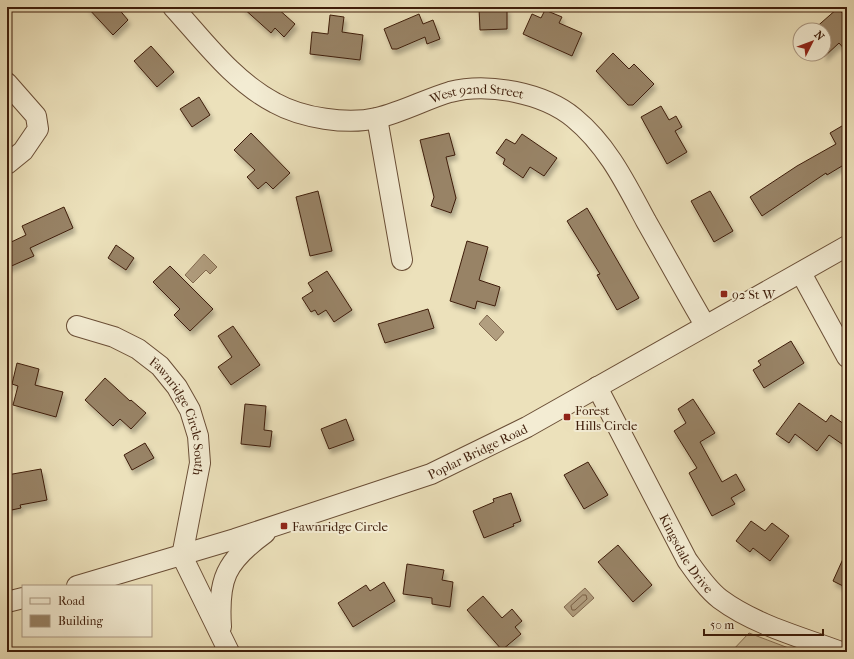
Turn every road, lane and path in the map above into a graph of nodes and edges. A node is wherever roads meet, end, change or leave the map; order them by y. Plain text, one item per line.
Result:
1 (173, 7) edge
2 (7, 83) edge
3 (377, 118) junction
4 (7, 164) edge
5 (847, 246) edge
6 (402, 260) dead end
7 (801, 273) junction
8 (705, 325) junction
9 (78, 326) dead end
10 (847, 357) edge
11 (597, 387) junction
12 (275, 526) junction
13 (182, 556) junction
14 (81, 585) edge
15 (22, 598) edge
16 (7, 602) edge
17 (225, 644) edge
18 (841, 652) edge

1 - 3 street, West 92nd Street
2 - 4 street
3 - 6 street
3 - 8 street, West 92nd Street
5 - 7 street, Poplar Bridge Road
7 - 8 street, Poplar Bridge Road
7 - 10 street
8 - 11 street, Poplar Bridge Road
9 - 13 street, Fawnridge Circle South
11 - 12 street, Poplar Bridge Road
11 - 18 street, Kingsdale Drive
12 - 13 street, Poplar Bridge Road
12 - 17 street
13 - 14 street, Poplar Bridge Road
13 - 17 street
15 - 16 street

